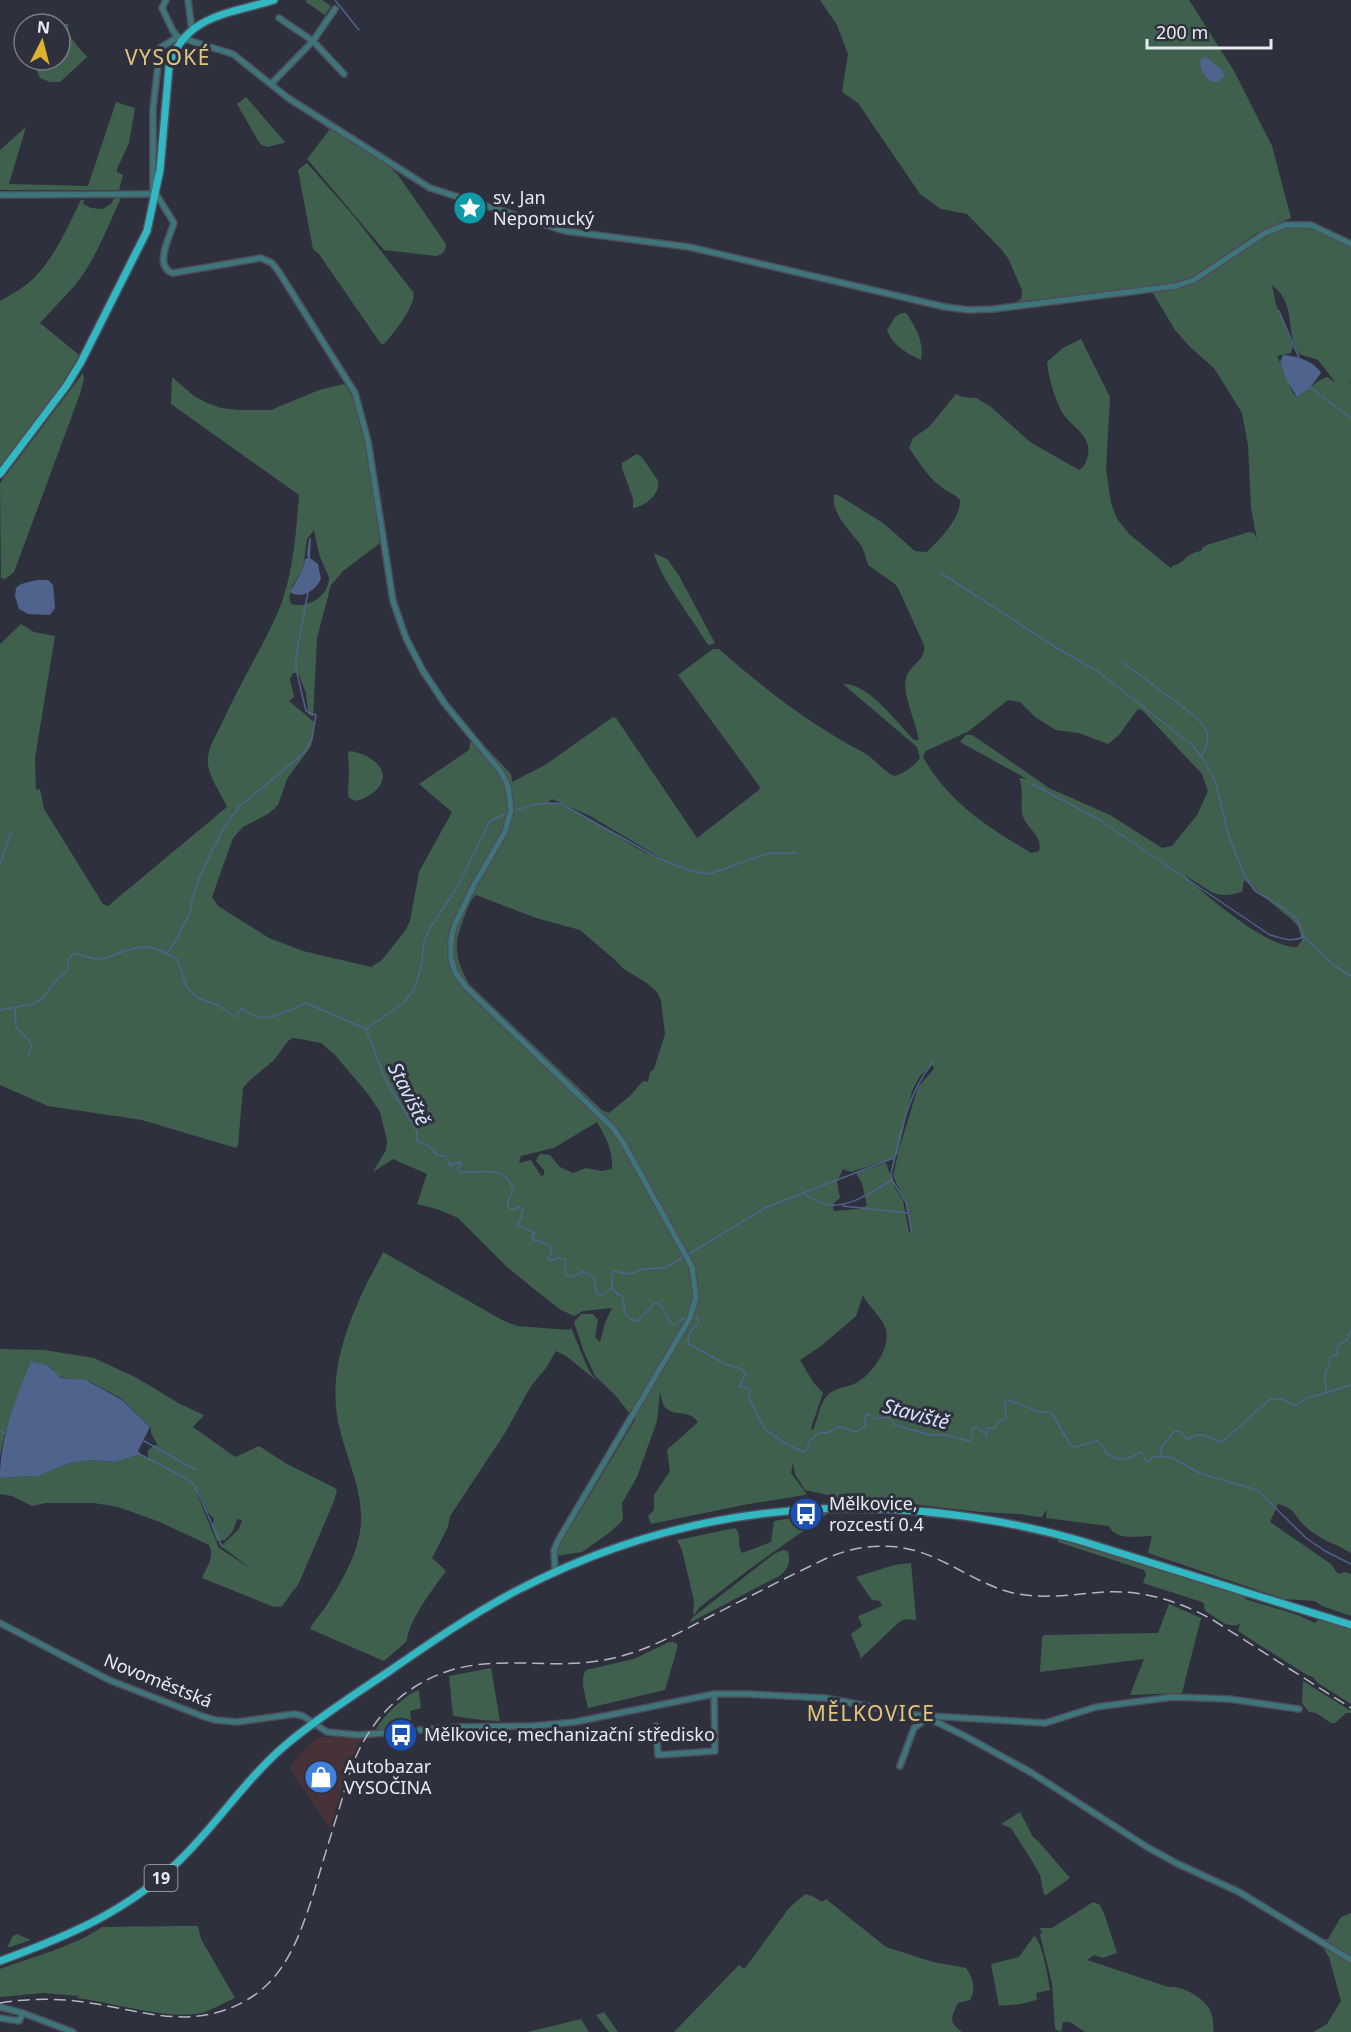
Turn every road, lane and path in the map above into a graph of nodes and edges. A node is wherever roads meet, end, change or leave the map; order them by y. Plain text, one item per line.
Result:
1 (166, 0) edge
2 (188, 0) edge
3 (274, 0) edge
4 (335, 9) dead end
5 (279, 18) dead end
6 (192, 31) junction
7 (181, 38) junction
8 (313, 40) junction
9 (344, 74) dead end
10 (271, 84) junction
11 (156, 194) junction
12 (0, 195) edge
13 (1351, 244) edge
14 (0, 474) edge
15 (555, 1572) junction
16 (0, 1623) edge
17 (1351, 1625) edge
18 (714, 1694) junction
19 (1299, 1709) dead end
20 (926, 1718) junction
21 (313, 1723) junction
22 (656, 1726) dead end
23 (900, 1766) dead end
24 (1351, 1960) edge
25 (0, 1961) edge
26 (0, 2007) edge
27 (23, 2013) junction
28 (0, 2018) edge
29 (73, 2032) edge

1 - 7 street
2 - 6 street
3 - 6 main road
4 - 8 street
5 - 8 street
6 - 7 main road
7 - 10 street
7 - 11 main road
7 - 11 street
8 - 9 street
8 - 10 street
10 - 13 street
11 - 12 street
11 - 14 main road
11 - 15 street
15 - 17 main road, 19
15 - 21 main road, 19
16 - 21 street, Novoměstská
18 - 20 street, Novoměstská
18 - 21 street, Novoměstská
18 - 22 street
19 - 20 street
20 - 23 street
20 - 24 street
21 - 25 main road, 19
26 - 27 street
27 - 28 street
27 - 29 street

